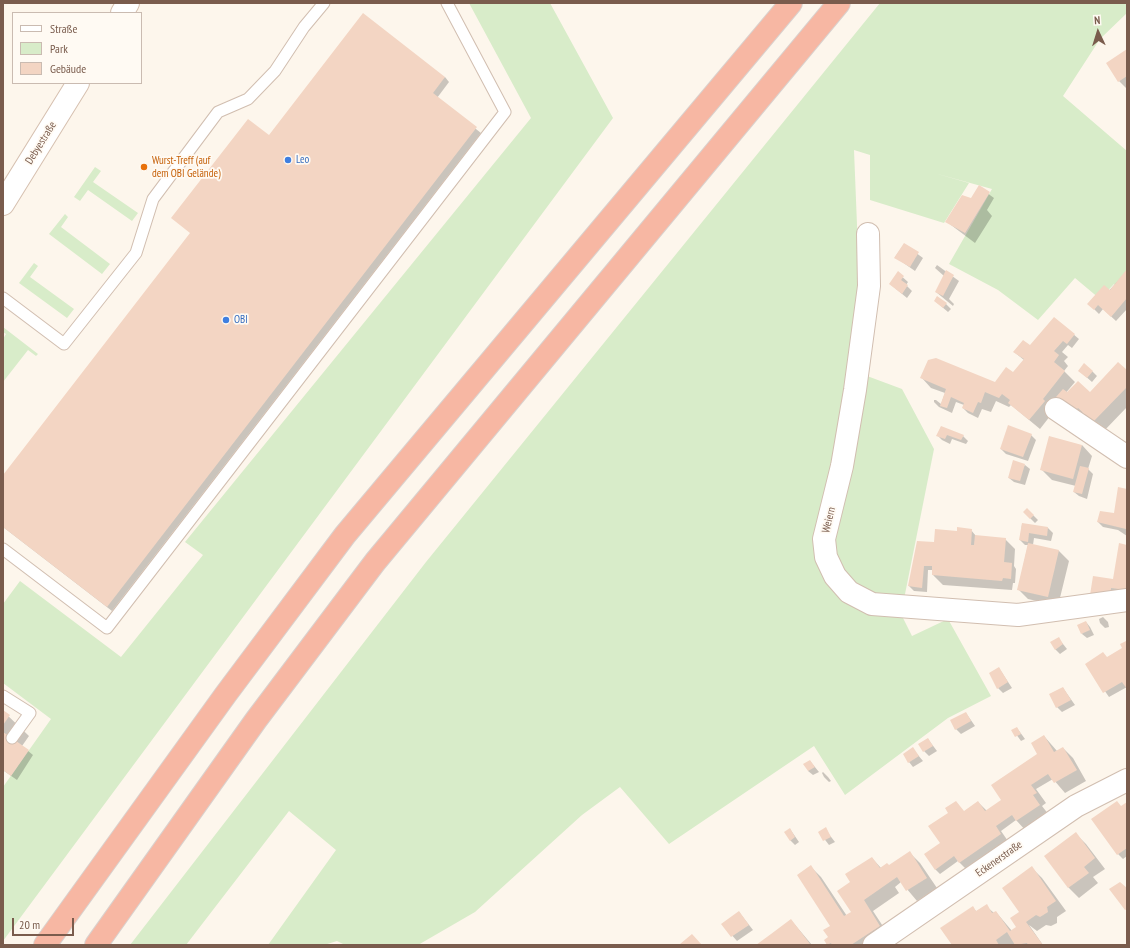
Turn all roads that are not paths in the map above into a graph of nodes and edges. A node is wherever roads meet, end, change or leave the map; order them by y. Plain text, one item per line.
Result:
1 (128, 3) edge
2 (324, 3) edge
3 (447, 3) edge
4 (791, 3) edge
5 (839, 3) edge
6 (123, 12) edge
7 (77, 84) edge
8 (3, 204) edge
9 (868, 234) dead end
10 (3, 298) edge
11 (1056, 409) dead end
12 (1127, 457) edge
13 (3, 549) edge
14 (1127, 600) edge
15 (3, 696) edge
16 (12, 738) dead end
17 (1127, 780) edge
18 (45, 945) edge
19 (96, 945) edge
20 (874, 945) edge

1 - 6 street
2 - 10 lane
3 - 13 lane
4 - 18 highway
5 - 19 highway
7 - 8 street, Debyestraße
9 - 14 street, Weiern
11 - 12 street
15 - 16 lane
17 - 20 street, Eckenerstraße

